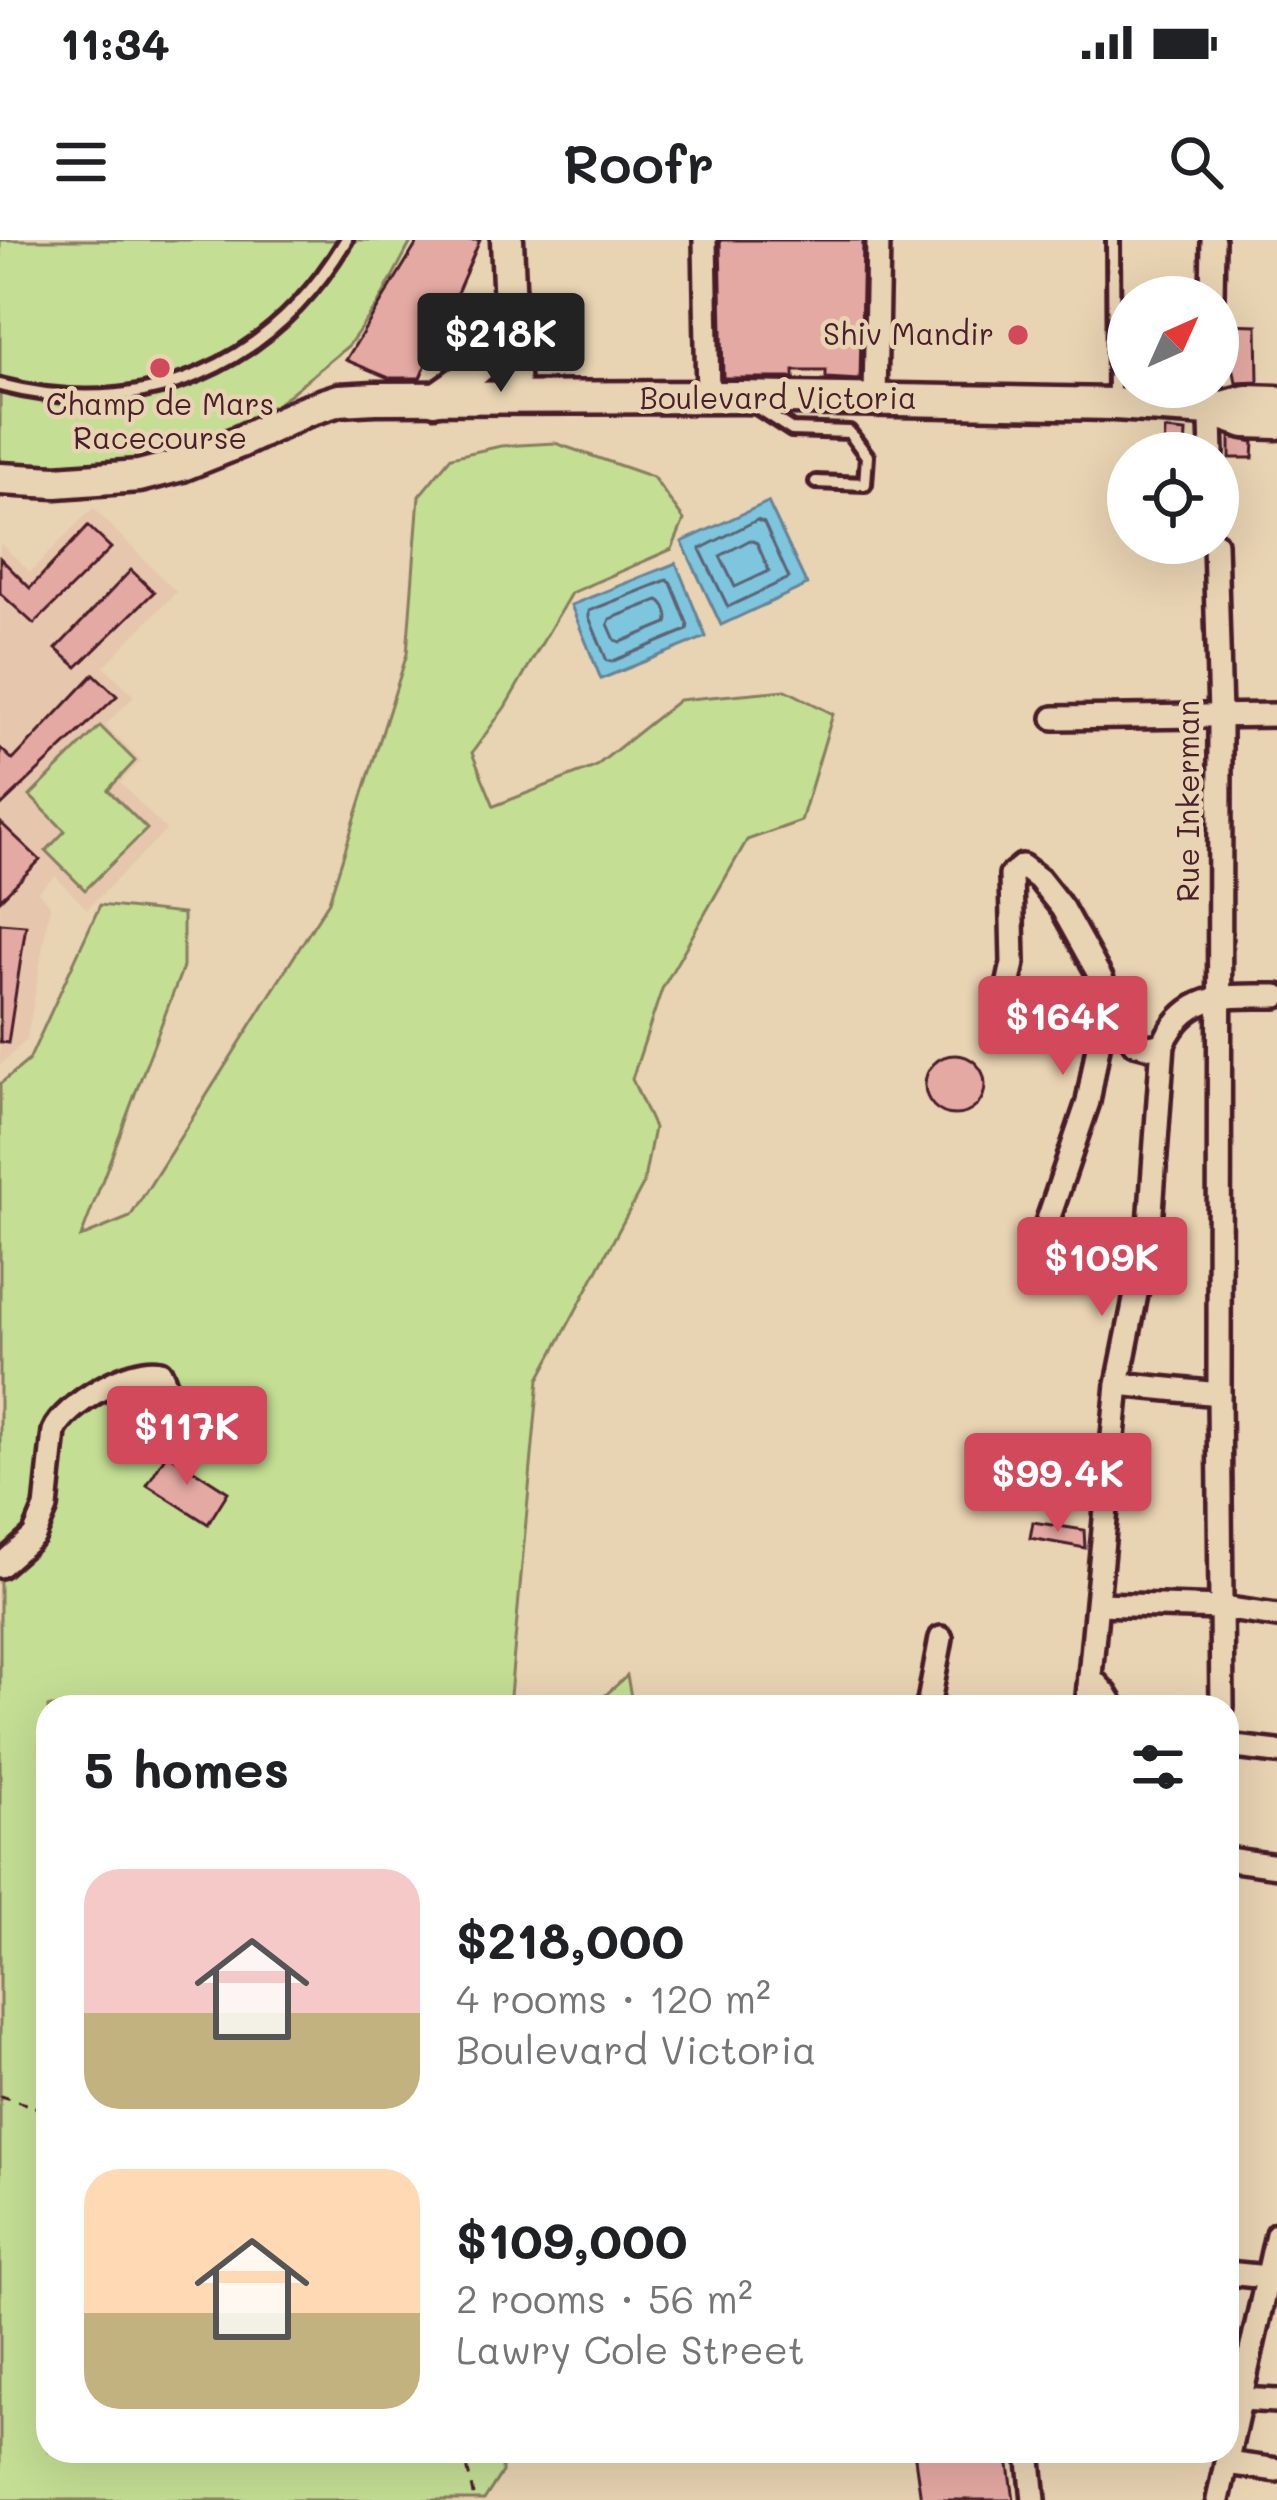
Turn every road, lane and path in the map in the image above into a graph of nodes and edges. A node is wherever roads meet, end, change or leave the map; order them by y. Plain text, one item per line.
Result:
1 (346, 240) edge
2 (508, 240) edge
3 (705, 240) edge
4 (878, 240) edge
5 (1113, 240) edge
6 (1213, 240) edge
7 (1113, 276) edge
8 (1212, 276) edge
9 (509, 333) junction
10 (0, 385) edge
11 (514, 397) junction
12 (708, 398) junction
13 (742, 398) junction
14 (435, 399) junction
15 (875, 399) junction
16 (1239, 400) edge
17 (1277, 402) edge
18 (1107, 404) edge
19 (1225, 408) edge
20 (1277, 423) edge
21 (0, 479) edge
22 (817, 482) dead end
23 (1216, 564) edge
24 (1220, 715) junction
25 (1277, 715) edge
26 (1054, 718) dead end
27 (1218, 996) junction
28 (1277, 997) edge
29 (1106, 1002) junction
30 (1002, 1014) dead end
31 (1163, 1044) junction
32 (1031, 1270) dead end
33 (1118, 1384) junction
34 (1219, 1394) junction
35 (163, 1439) dead end
36 (0, 1566) edge
37 (1097, 1604) junction
38 (1222, 1608) junction
39 (1277, 1616) edge
40 (940, 1638) dead end
41 (1090, 1677) junction
42 (930, 1695) edge
43 (1088, 1695) edge
44 (1107, 1695) edge
45 (1222, 1695) edge
46 (1239, 1747) edge
47 (1277, 1752) edge
48 (1239, 1861) edge
49 (1277, 1866) edge
50 (0, 2096) edge
51 (36, 2107) edge
52 (1277, 2234) edge
53 (1239, 2274) edge
54 (1272, 2278) edge
55 (1240, 2399) junction
56 (1277, 2402) edge
57 (1239, 2404) edge
58 (466, 2463) edge
59 (1030, 2463) edge
60 (1226, 2463) joint
61 (1277, 2470) edge
62 (473, 2500) edge
63 (1034, 2500) edge
64 (1218, 2500) edge

1 - 10 lane
2 - 9 main road
3 - 12 street
4 - 15 street
5 - 7 lane
6 - 8 street
9 - 11 main road
9 - 14 main road
11 - 12 main road, Boulevard Victoria
11 - 14 main road, Boulevard Victoria
12 - 13 main road, Boulevard Victoria
13 - 15 main road, Boulevard Victoria
13 - 22 lane
14 - 21 main road, Boulevard Victoria
15 - 18 main road, Boulevard Victoria
16 - 17 main road, Boulevard Victoria
19 - 20 main road, Boulevard Victoria
23 - 24 street, Rue Inkerman
24 - 25 street
24 - 26 street
24 - 27 street, Rue Inkerman
27 - 28 street
27 - 31 street
27 - 34 street, Rue Inkerman
29 - 30 street
29 - 31 street
29 - 32 street
31 - 33 street
33 - 34 street
33 - 37 street
34 - 38 street, Rue Inkerman
35 - 36 street
37 - 38 street
37 - 41 street
38 - 39 street
38 - 45 street, Rue Inkerman
40 - 42 street
41 - 43 street
41 - 44 street
46 - 47 street
48 - 49 street
50 - 51 path
52 - 54 street
53 - 54 street
54 - 55 street
55 - 56 street
55 - 57 street
58 - 62 path
59 - 63 street
60 - 61 street
60 - 64 street

